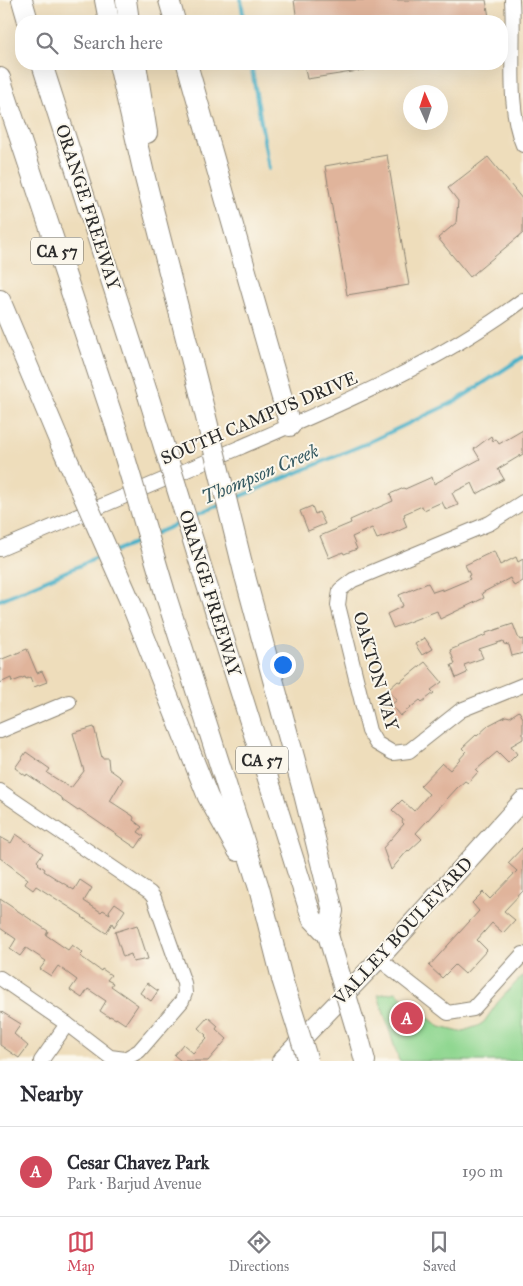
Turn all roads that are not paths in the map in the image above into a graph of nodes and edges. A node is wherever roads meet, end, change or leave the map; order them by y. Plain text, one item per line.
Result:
1 (22, 0) edge
2 (105, 0) edge
3 (126, 0) edge
4 (169, 0) edge
5 (512, 0) edge
6 (26, 15) edge
7 (109, 15) edge
8 (128, 15) edge
9 (173, 15) edge
10 (44, 70) edge
11 (120, 70) edge
12 (137, 70) edge
13 (189, 70) edge
14 (0, 78) edge
15 (523, 144) edge
16 (174, 291) junction
17 (0, 300) edge
18 (523, 300) edge
19 (290, 426) junction
20 (523, 502) edge
21 (0, 549) edge
22 (523, 684) edge
23 (69, 702) dead end
24 (0, 732) edge
25 (0, 791) edge
26 (523, 800) edge
27 (259, 888) junction
28 (328, 934) junction
29 (523, 954) edge
30 (379, 959) junction
31 (0, 978) edge
32 (66, 1024) junction
33 (363, 1052) edge
34 (41, 1061) edge
35 (282, 1061) edge
36 (308, 1061) edge

1 - 6 highway
2 - 7 highway
3 - 8 highway
4 - 9 highway
5 - 15 street
10 - 28 highway, ORANGE FREEWAY / CA 57, bridge
11 - 16 highway
12 - 16 highway
13 - 19 highway
14 - 27 highway, CA 57, bridge
16 - 28 highway, bridge
17 - 27 highway, bridge
18 - 19 street, SOUTH CAMPUS DRIVE
19 - 21 street, SOUTH CAMPUS DRIVE
20 - 22 street, OAKTON WAY
23 - 24 street
25 - 32 street
26 - 30 main road, VALLEY BOULEVARD
27 - 36 highway, CA 57, bridge
28 - 33 highway, ORANGE FREEWAY / CA 57, bridge
29 - 30 street
30 - 35 main road, VALLEY BOULEVARD
31 - 32 street
32 - 34 street

